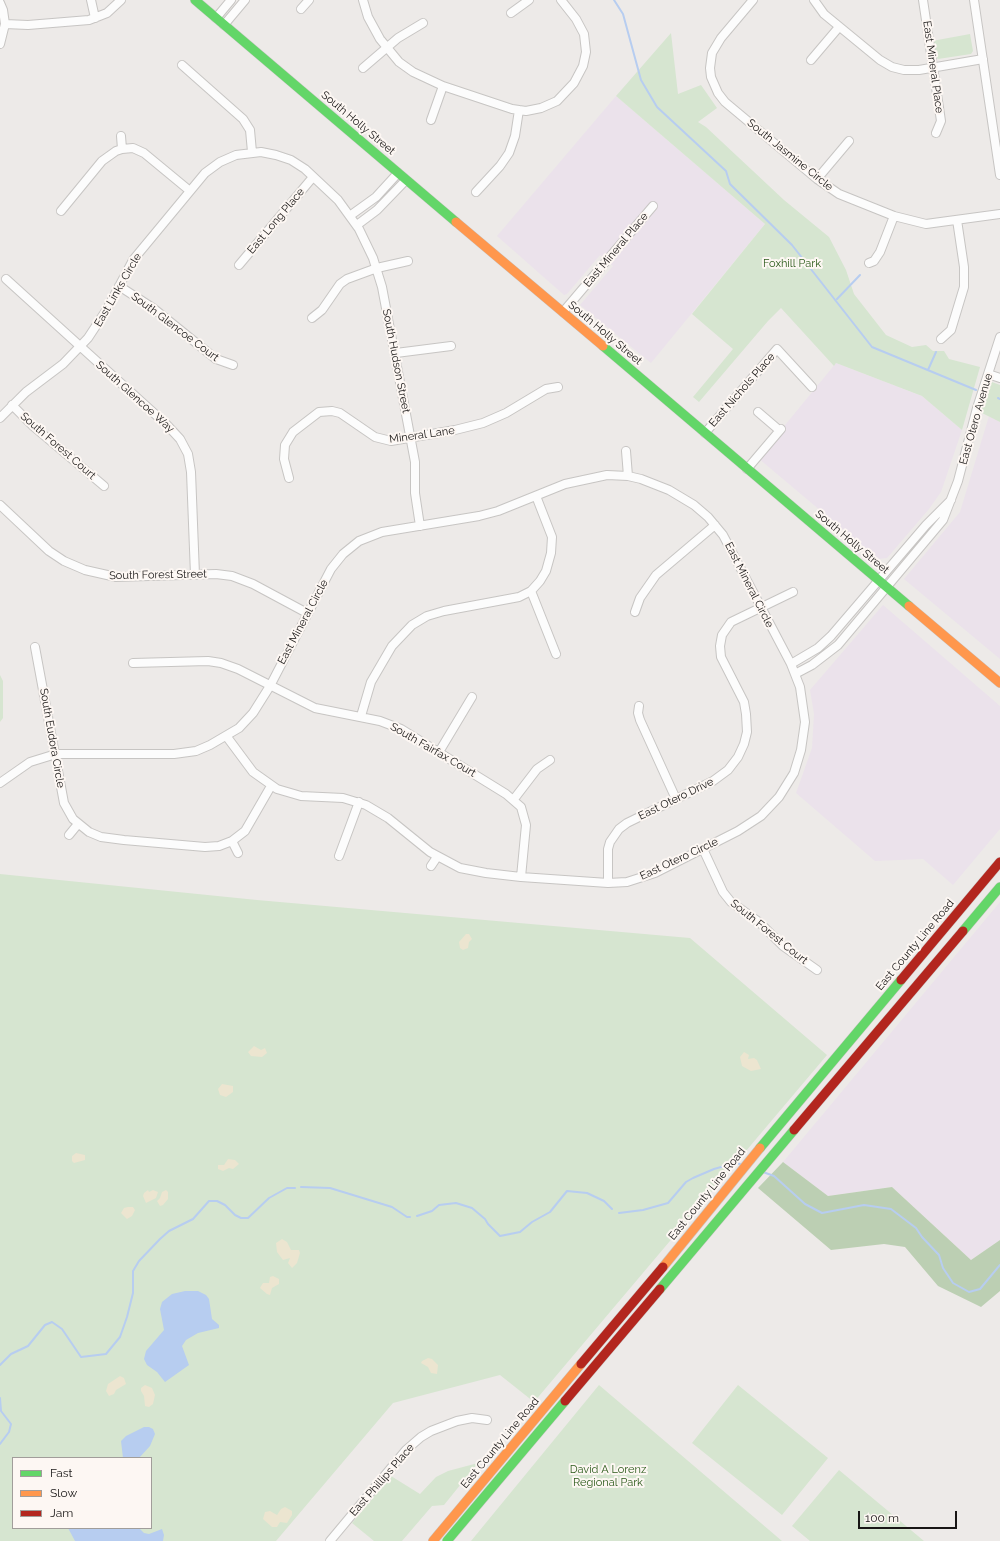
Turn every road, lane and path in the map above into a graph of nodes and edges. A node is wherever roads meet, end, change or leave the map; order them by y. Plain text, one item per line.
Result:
1 (91, 0) edge
2 (121, 0) edge
3 (195, 0) edge
4 (231, 0) edge
5 (245, 0) edge
6 (309, 0) edge
7 (363, 0) edge
8 (529, 0) edge
9 (561, 0) edge
10 (753, 0) edge
11 (814, 0) edge
12 (923, 0) edge
13 (974, 0) edge
14 (0, 3) edge
15 (301, 9) dead end
16 (511, 13) dead end
17 (95, 18) junction
18 (216, 18) junction
19 (423, 23) dead end
20 (5, 24) junction
21 (224, 25) junction
22 (839, 27) junction
23 (0, 44) edge
24 (387, 48) junction
25 (983, 59) junction
26 (810, 60) dead end
27 (182, 65) dead end
28 (363, 68) dead end
29 (933, 68) junction
30 (443, 86) junction
31 (519, 110) junction
32 (431, 120) dead end
33 (936, 133) dead end
34 (121, 136) dead end
35 (849, 141) dead end
36 (122, 149) junction
37 (252, 152) junction
38 (398, 173) junction
39 (1000, 175) edge
40 (313, 177) junction
41 (406, 180) junction
42 (817, 180) junction
43 (190, 191) junction
44 (476, 192) dead end
45 (653, 206) dead end
46 (61, 211) dead end
47 (1000, 214) edge
48 (351, 215) junction
49 (894, 216) junction
50 (957, 220) junction
51 (357, 225) junction
52 (408, 261) dead end
53 (869, 263) dead end
54 (239, 265) dead end
55 (377, 268) junction
56 (6, 279) dead end
57 (119, 286) junction
58 (563, 312) junction
59 (312, 318) dead end
60 (1000, 337) edge
61 (941, 339) dead end
62 (451, 346) dead end
63 (81, 347) junction
64 (396, 353) junction
65 (233, 365) dead end
66 (988, 374) junction
67 (1000, 378) edge
68 (558, 387) dead end
69 (812, 387) dead end
70 (12, 405) junction
71 (758, 412) dead end
72 (0, 418) edge
73 (705, 433) junction
74 (411, 438) junction
75 (626, 451) dead end
76 (747, 469) junction
77 (628, 476) junction
78 (289, 478) dead end
79 (104, 486) dead end
80 (536, 496) junction
81 (951, 500) junction
82 (0, 505) edge
83 (420, 526) junction
84 (715, 526) junction
85 (195, 574) junction
86 (878, 580) junction
87 (887, 588) junction
88 (531, 591) junction
89 (793, 592) dead end
90 (761, 607) junction
91 (635, 612) dead end
92 (307, 613) junction
93 (35, 647) dead end
94 (556, 654) dead end
95 (133, 663) dead end
96 (791, 664) junction
97 (795, 674) junction
98 (1000, 683) edge
99 (270, 686) junction
100 (472, 697) dead end
101 (639, 706) dead end
102 (361, 716) junction
103 (227, 737) junction
104 (439, 752) junction
105 (56, 754) junction
106 (550, 760) dead end
107 (0, 783) edge
108 (271, 786) junction
109 (514, 799) junction
110 (676, 799) junction
111 (359, 802) junction
112 (78, 824) junction
113 (69, 835) dead end
114 (232, 841) junction
115 (703, 849) junction
116 (238, 853) dead end
117 (339, 856) dead end
118 (437, 857) junction
119 (1000, 862) edge
120 (431, 866) dead end
121 (521, 877) junction
122 (608, 883) junction
123 (1000, 887) edge
124 (973, 895) junction
125 (817, 970) dead end
126 (922, 980) junction
127 (487, 1420) dead end
128 (330, 1541) edge
129 (433, 1541) edge
130 (447, 1541) edge

1 - 17 street
2 - 17 street
3 - 18 main road, South Holly Street
4 - 18 street
5 - 21 street
6 - 15 street
7 - 24 street
8 - 16 street
9 - 31 street
10 - 42 street, South Jasmine Circle
11 - 22 street
12 - 29 street, East Mineral Place
13 - 25 street
14 - 20 street
17 - 20 street
18 - 21 main road, South Holly Street
19 - 24 street
20 - 23 street
21 - 38 main road, South Holly Street
22 - 26 street
22 - 29 street
24 - 28 street
24 - 30 street
25 - 29 street
25 - 39 street
27 - 37 street
29 - 33 street, East Mineral Place
30 - 31 street
30 - 32 street
31 - 44 street
34 - 36 street
35 - 42 street
36 - 43 street
36 - 46 street
37 - 40 street, South Hudson Street
37 - 43 street, East Links Circle
38 - 41 main road, South Holly Street
38 - 48 street
40 - 48 street, South Hudson Street
40 - 54 street, East Long Place
41 - 51 street
41 - 58 main road, South Holly Street
42 - 49 street, South Jasmine Circle
43 - 57 street, East Links Circle
45 - 58 street, East Mineral Place
47 - 50 street, South Jasmine Circle
48 - 51 street, South Hudson Street
49 - 50 street, South Jasmine Circle
49 - 53 street
50 - 61 street
51 - 55 street, South Hudson Street
52 - 55 street
55 - 59 street
55 - 64 street, South Hudson Street
56 - 63 street, South Glencoe Way
57 - 63 street, East Links Circle
57 - 65 street, South Glencoe Court
58 - 73 main road, South Holly Street
60 - 66 street, East Otero Avenue
62 - 64 street
63 - 70 street, East Links Circle
63 - 85 street, South Glencoe Way
64 - 74 street, South Hudson Street
66 - 67 street
66 - 81 street, East Otero Avenue
68 - 74 street, Mineral Lane
69 - 73 street, East Nichols Place
70 - 72 street, East Links Circle
70 - 79 street, South Forest Court
71 - 76 street
73 - 76 main road, South Holly Street
74 - 78 street, Mineral Lane
74 - 83 street, South Hudson Street
75 - 77 street
76 - 86 main road, South Holly Street
77 - 80 street, East Mineral Circle
77 - 84 street, East Mineral Circle
80 - 83 street, East Mineral Circle
80 - 88 street
81 - 86 street, East Otero Avenue
81 - 87 street, East Otero Avenue
82 - 85 street, South Forest Street
83 - 92 street, East Mineral Circle
84 - 90 street, East Mineral Circle
84 - 91 street
85 - 92 street, South Forest Street
86 - 87 main road, South Holly Street
86 - 96 street, East Otero Avenue
87 - 97 street, East Otero Avenue
87 - 98 main road, South Holly Street
88 - 94 street
88 - 102 street
89 - 90 street, East Otero Drive
90 - 96 street, East Mineral Circle
90 - 110 street, East Otero Drive
92 - 99 street, East Mineral Circle
93 - 105 street, South Eudora Circle
95 - 99 street, South Fairfax Court
96 - 97 street, East Mineral Circle
97 - 115 street, East Otero Circle
99 - 102 street, South Fairfax Court
99 - 103 street, East Mineral Circle
100 - 104 street
101 - 110 street
102 - 104 street, South Fairfax Court
103 - 105 street, East Mineral Circle
103 - 108 street, East Otero Circle
104 - 109 street, South Fairfax Court
105 - 107 street, East Mineral Circle
105 - 112 street, South Eudora Circle
106 - 109 street
108 - 111 street, East Otero Circle
108 - 114 street, South Eudora Circle
109 - 121 street, South Fairfax Court
110 - 122 street, East Otero Drive
111 - 117 street
111 - 118 street, East Otero Circle
112 - 113 street
112 - 114 street, South Eudora Circle
114 - 116 street
115 - 122 street, East Otero Circle
115 - 125 street, South Forest Court
118 - 120 street
118 - 121 street, East Otero Circle
119 - 124 main road, East County Line Road
121 - 122 street, East Otero Circle
123 - 126 main road, East County Line Road
124 - 126 main road
124 - 129 main road, East County Line Road
126 - 130 main road, East County Line Road
127 - 128 street, East Phillips Place

